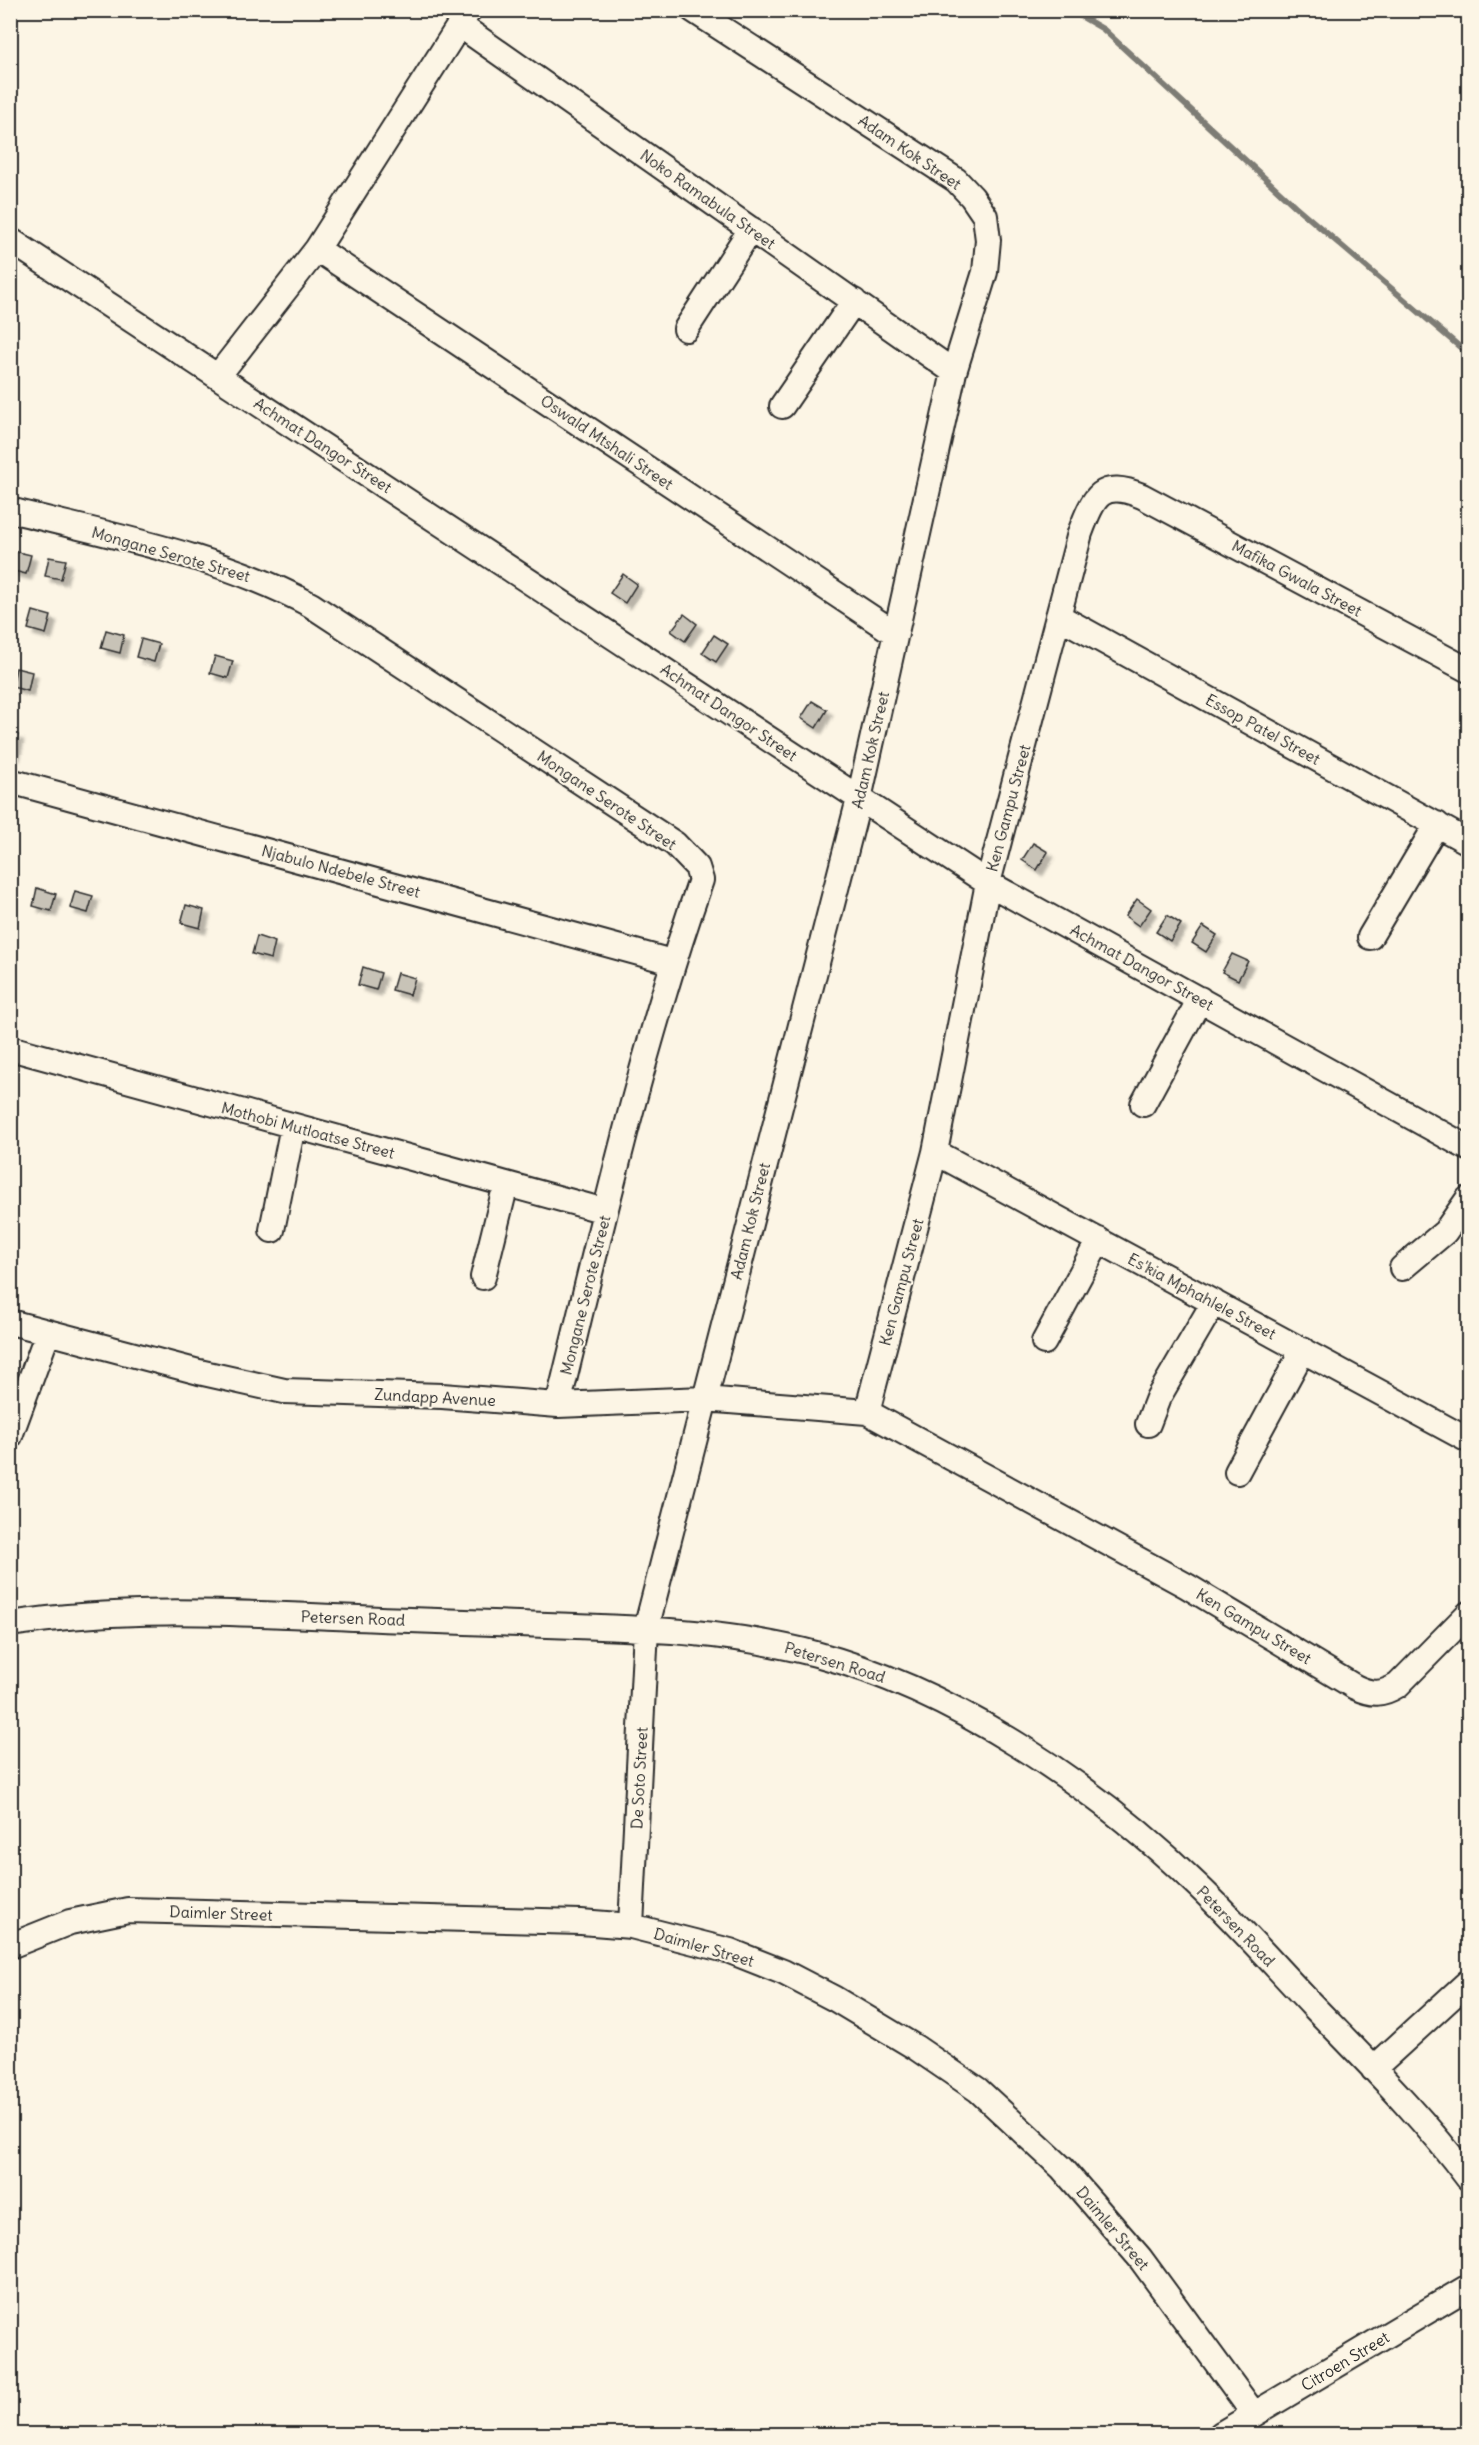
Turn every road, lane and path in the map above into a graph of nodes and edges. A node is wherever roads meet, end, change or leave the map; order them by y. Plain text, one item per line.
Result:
1 (693, 10) edge
2 (465, 18) edge
3 (751, 229) junction
4 (10, 240) edge
5 (317, 249) junction
6 (854, 301) junction
7 (686, 329) dead end
8 (954, 372) junction
9 (219, 376) junction
10 (782, 406) dead end
11 (1124, 488) joint
12 (10, 510) edge
13 (1058, 616) junction
14 (896, 634) junction
15 (1468, 669) edge
16 (10, 781) edge
17 (859, 799) junction
18 (1437, 824) junction
19 (1468, 842) edge
20 (988, 883) junction
21 (1370, 938) dead end
22 (672, 962) junction
23 (1200, 999) junction
24 (10, 1048) edge
25 (1143, 1104) dead end
26 (293, 1126) junction
27 (1468, 1148) edge
28 (935, 1152) junction
29 (506, 1184) junction
30 (1468, 1199) edge
31 (605, 1211) junction
32 (272, 1230) dead end
33 (1099, 1240) junction
34 (1402, 1268) dead end
35 (483, 1277) dead end
36 (1214, 1302) junction
37 (10, 1322) edge
38 (48, 1332) junction
39 (1044, 1341) dead end
40 (1303, 1350) junction
41 (704, 1400) junction
42 (558, 1405) junction
43 (867, 1412) junction
44 (1148, 1424) dead end
45 (10, 1436) edge
46 (1468, 1440) edge
47 (1237, 1472) dead end
48 (1468, 1614) edge
49 (10, 1624) edge
50 (646, 1629) junction
51 (631, 1926) junction
52 (10, 1947) edge
53 (1468, 1982) edge
54 (1373, 2068) junction
55 (1468, 2178) edge
56 (1468, 2287) edge
57 (1254, 2414) junction
58 (1221, 2434) edge

1 - 8 street, Adam Kok Street
2 - 3 street, Noko Ramabula Street
2 - 5 street
3 - 6 street, Noko Ramabula Street
3 - 7 street
4 - 9 street, Achmat Dangor Street
5 - 9 street
5 - 14 street, Oswald Mtshali Street
6 - 8 street, Noko Ramabula Street
6 - 10 street
8 - 14 street, Adam Kok Street
9 - 17 street, Achmat Dangor Street
11 - 13 street, Ken Gampu Street
11 - 15 street, Mafika Gwala Street
12 - 22 street, Mongane Serote Street
13 - 18 street, Essop Patel Street
13 - 20 street, Ken Gampu Street
14 - 17 street, Adam Kok Street
16 - 22 street, Njabulo Ndebele Street
17 - 20 street, Achmat Dangor Street
17 - 41 street, Adam Kok Street
18 - 19 street, Essop Patel Street
18 - 21 street
20 - 23 street, Achmat Dangor Street
20 - 28 street, Ken Gampu Street
22 - 31 street, Mongane Serote Street
23 - 25 street
23 - 27 street, Achmat Dangor Street
24 - 26 street, Mothobi Mutloatse Street
26 - 29 street, Mothobi Mutloatse Street
26 - 32 street
28 - 33 street, Es'kia Mphahlele Street
28 - 43 street, Ken Gampu Street
29 - 31 street, Mothobi Mutloatse Street
29 - 35 street
30 - 34 street
31 - 42 street, Mongane Serote Street
33 - 36 street, Es'kia Mphahlele Street
33 - 39 street
36 - 40 street, Es'kia Mphahlele Street
36 - 44 street
37 - 38 street, Zundapp Avenue
38 - 42 street, Zundapp Avenue
38 - 45 street
40 - 46 street, Es'kia Mphahlele Street
40 - 47 street
41 - 42 street, Zundapp Avenue
41 - 43 street, Zundapp Avenue
41 - 50 street, Adam Kok Street
43 - 48 street, Ken Gampu Street
49 - 50 street, Petersen Road
50 - 51 street, De Soto Street
50 - 54 street, Petersen Road
51 - 52 street, Daimler Street
51 - 57 street, Daimler Street
53 - 54 street
54 - 55 street, Petersen Road
56 - 57 street, Citroen Street
57 - 58 street, Citroen Street

